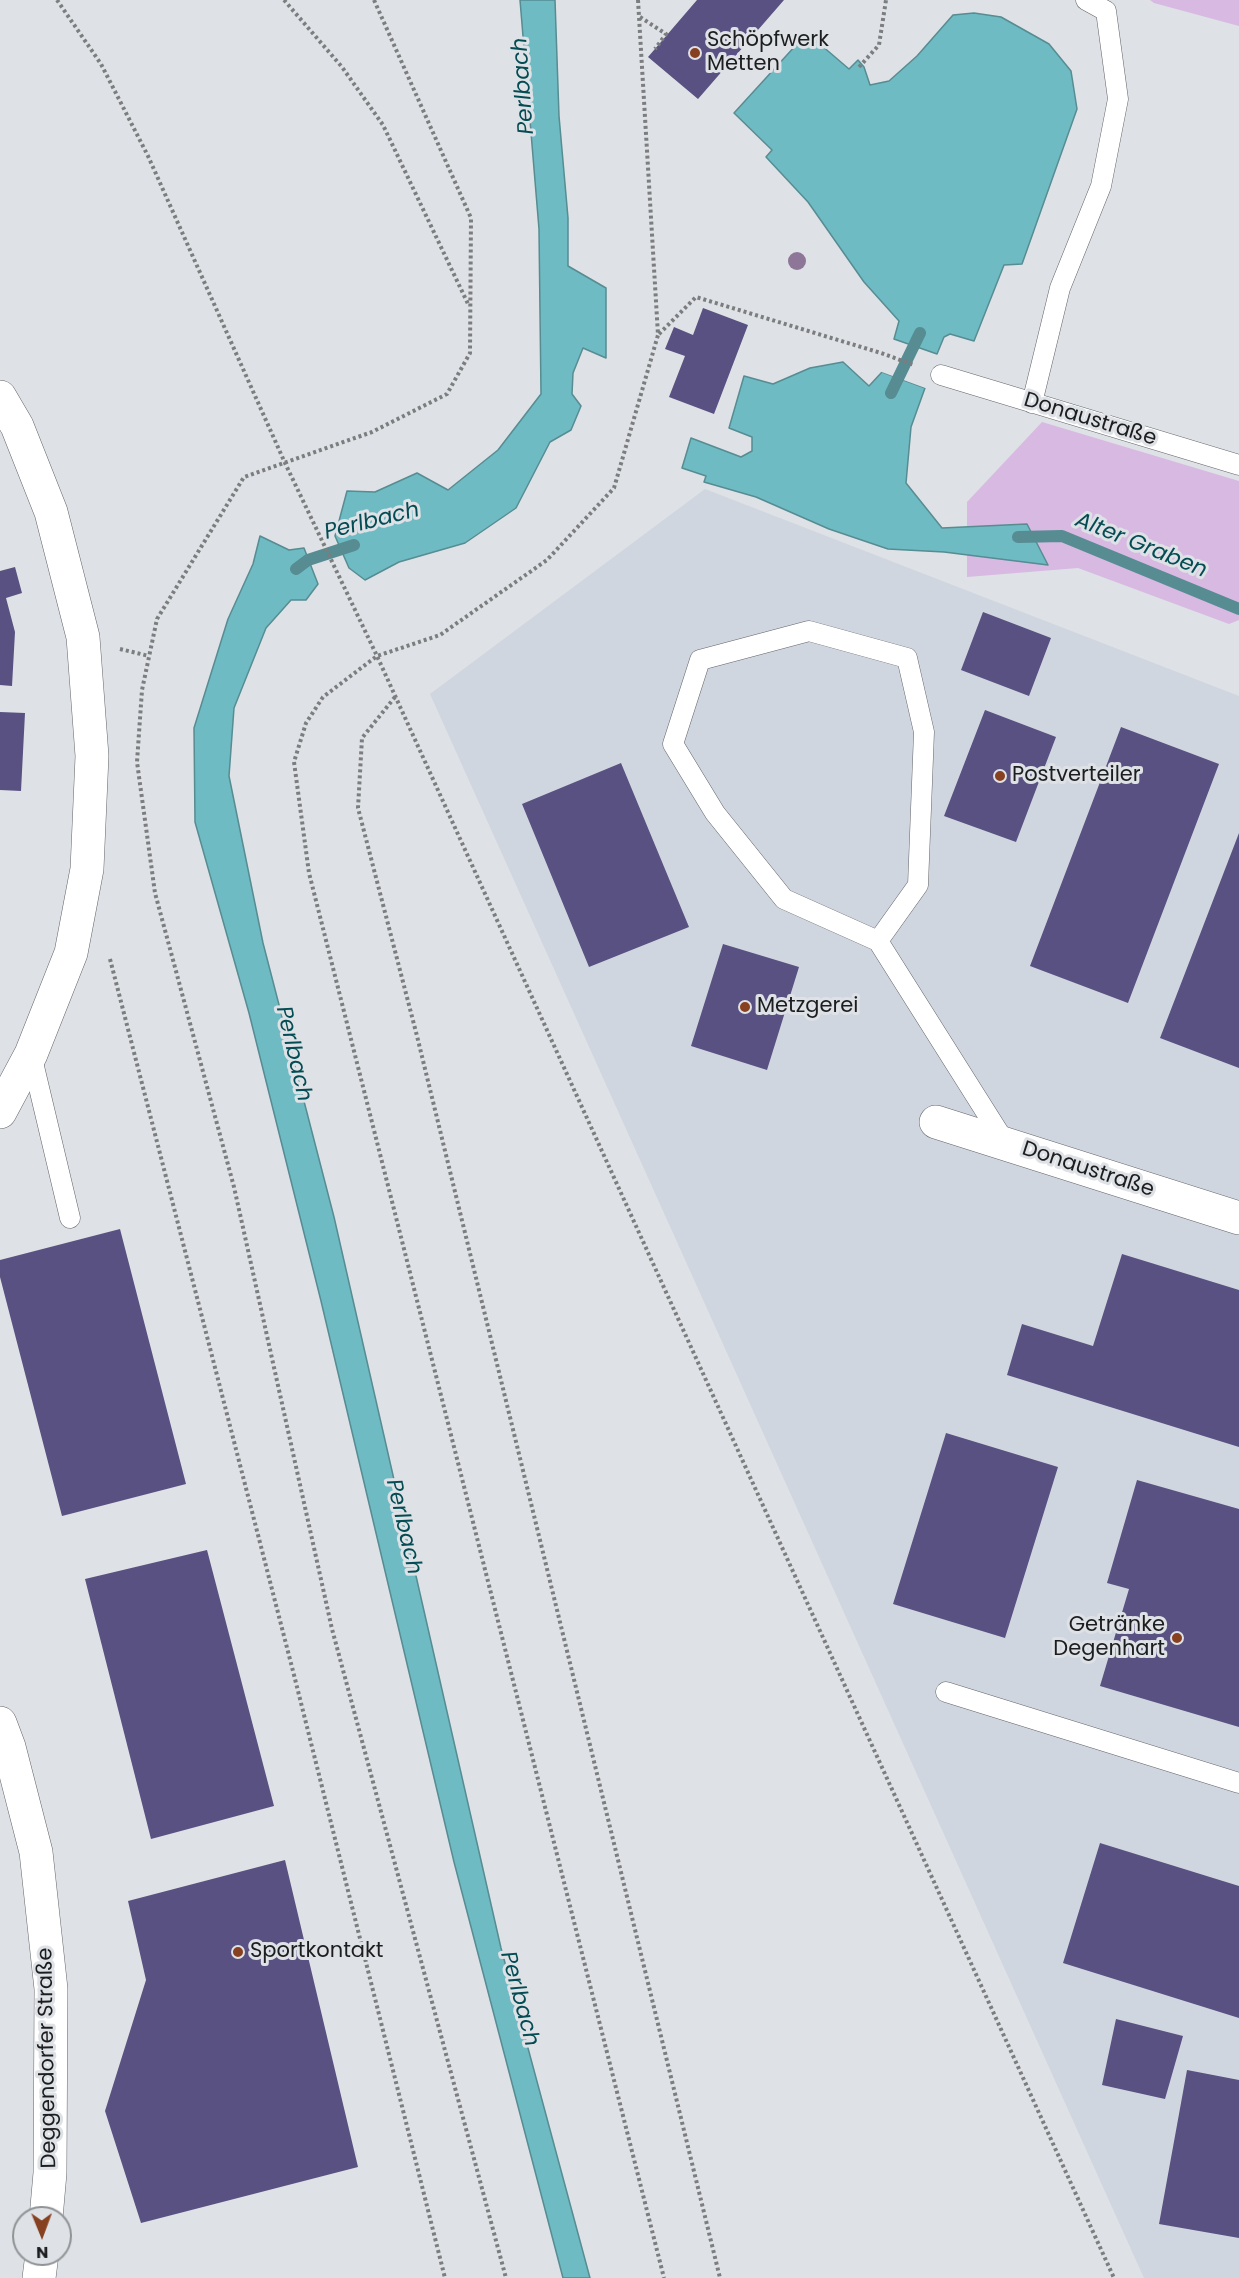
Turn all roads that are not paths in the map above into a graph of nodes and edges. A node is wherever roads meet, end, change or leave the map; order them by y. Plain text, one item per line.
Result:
1 (1086, 0) edge
2 (941, 375) dead end
3 (0, 397) edge
4 (1032, 403) junction
5 (8, 434) edge
6 (1239, 465) edge
7 (878, 940) junction
8 (31, 1054) junction
9 (0, 1112) edge
10 (936, 1122) dead end
11 (1006, 1144) junction
12 (70, 1218) dead end
13 (1239, 1218) edge
14 (945, 1692) dead end
15 (0, 1724) edge
16 (1239, 1783) edge
17 (47, 2206) edge

1 - 4 lane
2 - 4 lane, Donaustraße
3 - 5 street
4 - 6 lane, Donaustraße
5 - 8 street
7 - 7 lane
7 - 11 lane
8 - 9 street
8 - 12 lane
10 - 11 street, Donaustraße
11 - 13 street, Donaustraße
14 - 16 lane
15 - 17 street, Deggendorfer Straße

